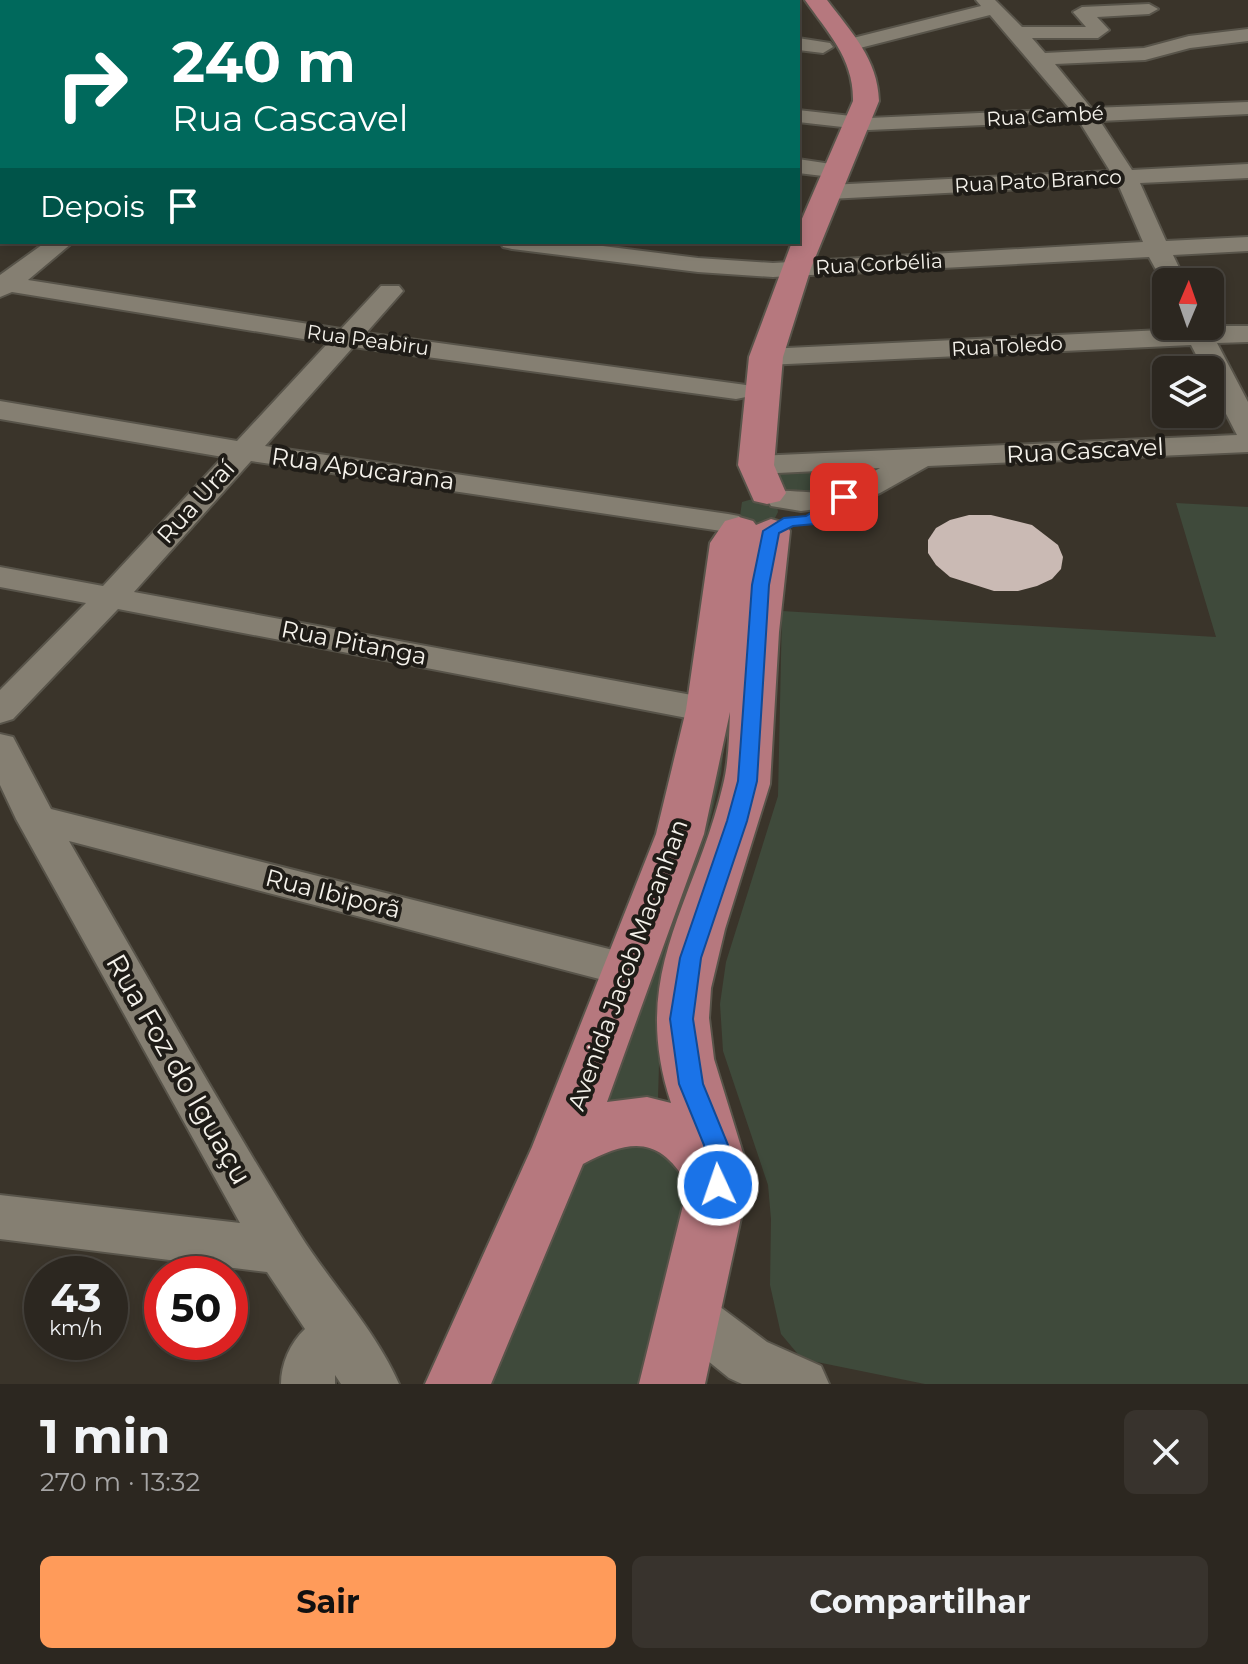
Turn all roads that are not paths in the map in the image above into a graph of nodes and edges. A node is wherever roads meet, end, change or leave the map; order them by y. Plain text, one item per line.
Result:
1 (800, 0) edge
2 (816, 0) edge
3 (989, 3) edge
4 (1149, 9) dead end
5 (1018, 33) junction
6 (1248, 35) edge
7 (800, 44) edge
8 (840, 46) junction
9 (1041, 59) junction
10 (1248, 108) edge
11 (1085, 114) junction
12 (800, 116) edge
13 (850, 122) junction
14 (1248, 171) edge
15 (817, 176) edge
16 (1124, 176) junction
17 (800, 207) edge
18 (800, 213) edge
19 (59, 244) edge
20 (547, 244) edge
21 (1248, 244) edge
22 (1156, 249) junction
23 (652, 250) edge
24 (772, 258) edge
25 (1166, 268) edge
26 (2, 285) edge
27 (390, 291) dead end
28 (1224, 333) edge
29 (1152, 334) edge
30 (1248, 334) edge
31 (345, 338) junction
32 (1202, 340) edge
33 (766, 357) junction
34 (736, 391) junction
35 (0, 410) edge
36 (1248, 430) edge
37 (1248, 443) edge
38 (242, 451) junction
39 (922, 458) junction
40 (759, 507) junction
41 (0, 577) edge
42 (111, 597) junction
43 (708, 710) junction
44 (0, 711) edge
45 (0, 746) edge
46 (36, 819) junction
47 (630, 970) junction
48 (561, 1147) junction
49 (718, 1185) junction
50 (0, 1217) edge
51 (282, 1251) junction
52 (689, 1314) junction
53 (340, 1334) junction
54 (308, 1384) edge
55 (372, 1384) edge
56 (458, 1384) edge
57 (672, 1384) edge
58 (802, 1384) edge

1 - 8 main road, Avenida Jacob Macanhan
2 - 8 main road, Avenida Jacob Macanhan
3 - 5 street
3 - 8 street
4 - 5 street
5 - 9 street
6 - 9 street
7 - 8 street
8 - 13 main road, Avenida Jacob Macanhan
9 - 11 street
10 - 11 street, Rua Cambé
11 - 13 street, Rua Cambé
11 - 16 street
12 - 13 street, Rua Cambé
13 - 15 main road, Avenida Jacob Macanhan
14 - 16 street, Rua Pato Branco
15 - 16 street, Rua Pato Branco
15 - 17 main road, Avenida Jacob Macanhan
15 - 18 main road, Avenida Jacob Macanhan
16 - 22 street
19 - 26 street
20 - 23 street, Rua Corbélia
21 - 22 street, Rua Corbélia
22 - 24 street, Rua Corbélia
22 - 25 street
23 - 24 street, Rua Corbélia
24 - 33 main road, Avenida Jacob Macanhan
24 - 34 main road, Avenida Jacob Macanhan
26 - 31 street, Rua Peabiru
27 - 31 street, Rua Uraí
28 - 30 street, Rua Toledo
29 - 33 street, Rua Toledo
31 - 34 street, Rua Peabiru
31 - 38 street, Rua Uraí
32 - 36 street
33 - 40 main road, Avenida Jacob Macanhan
34 - 40 main road, Avenida Jacob Macanhan
35 - 38 street, Rua Apucarana
37 - 39 street, Rua Cascavel
38 - 40 street, Rua Apucarana
38 - 42 street, Rua Uraí
39 - 40 street, Rua Cascavel
39 - 40 street, Rua Cascavel
40 - 43 main road, Avenida Jacob Macanhan
40 - 49 main road, Avenida Jacob Macanhan
41 - 42 street, Rua Pitanga
42 - 43 street, Rua Pitanga
42 - 44 street, Rua Uraí
43 - 47 main road, Avenida Jacob Macanhan
45 - 46 street, Rua Foz do Iguaçu
46 - 47 street, Rua Ibiporã
46 - 51 street, Rua Foz do Iguaçu
47 - 48 main road, Avenida Jacob Macanhan
48 - 49 main road
48 - 56 main road, Avenida Jacob Macanhan
49 - 52 main road, Avenida Jacob Macanhan
50 - 51 street
51 - 53 street, Rua Foz do Iguaçu
52 - 57 main road, Avenida Jacob Macanhan
52 - 58 street
53 - 54 street
53 - 55 street, Rua Foz do Iguaçu

